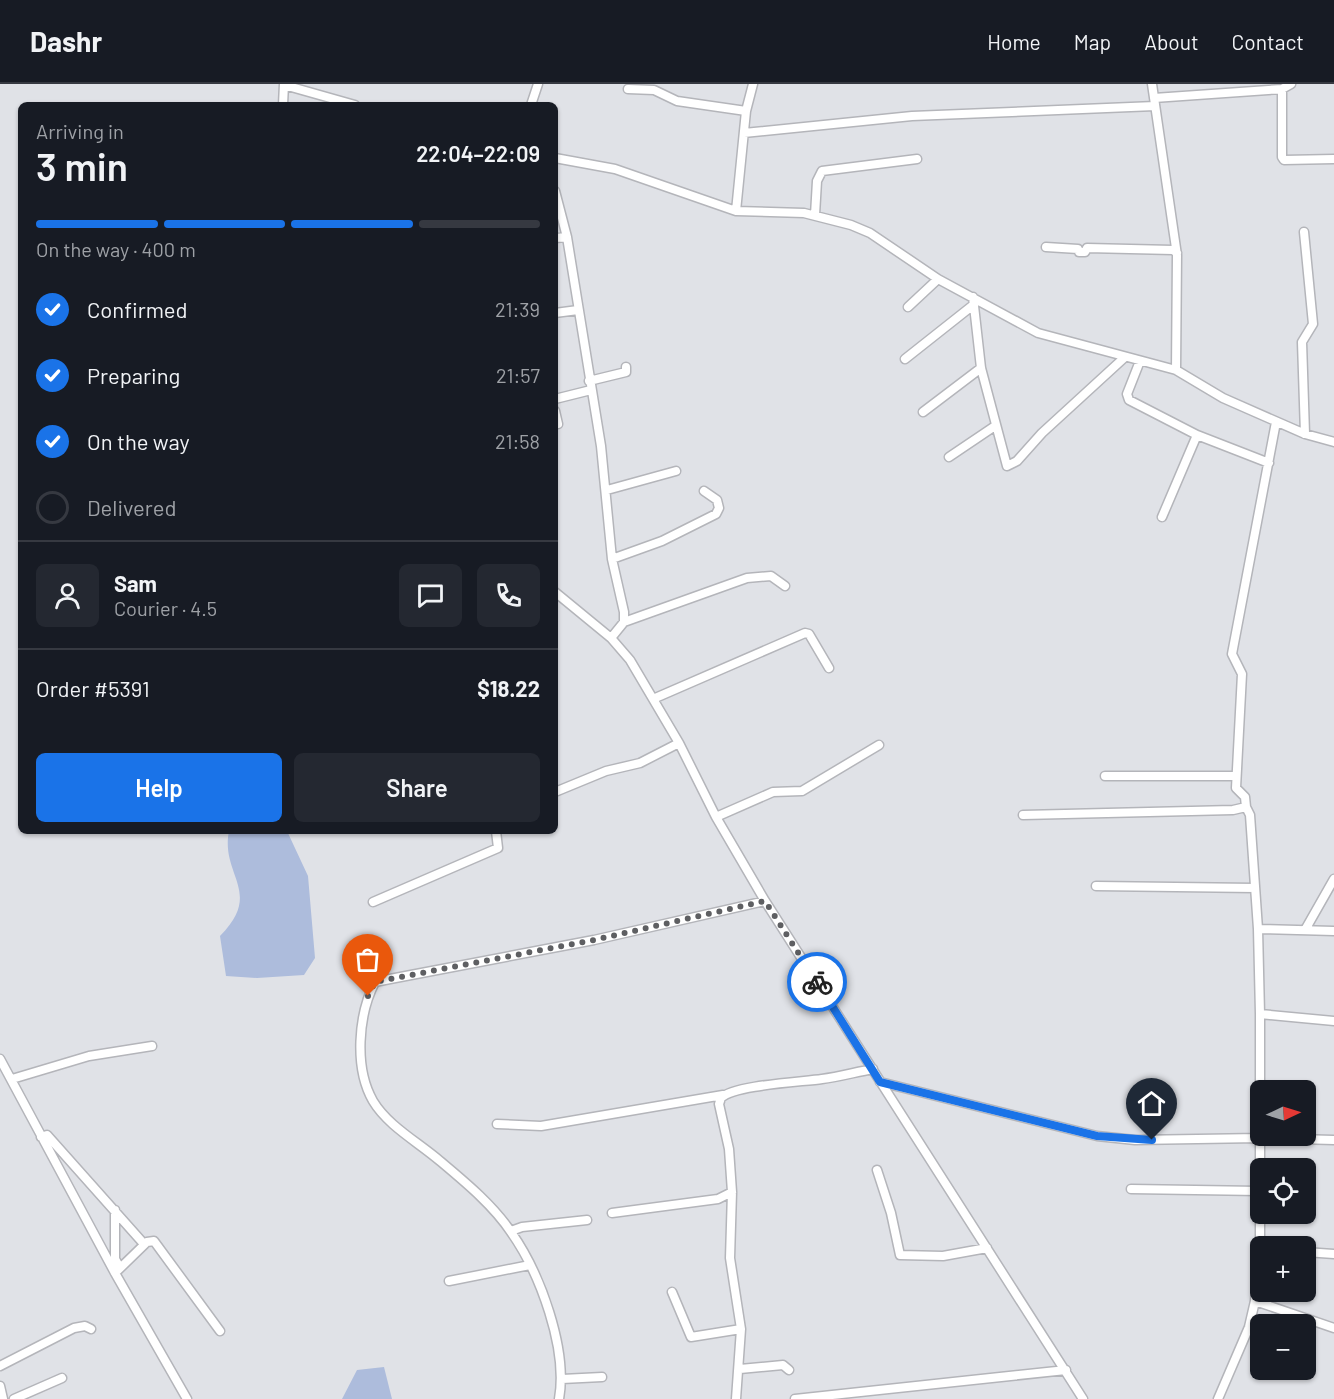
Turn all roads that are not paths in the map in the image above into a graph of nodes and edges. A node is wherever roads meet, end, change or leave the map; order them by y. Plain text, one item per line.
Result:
1 (284, 84) edge
2 (538, 84) edge
3 (753, 84) edge
4 (1152, 84) edge
5 (1291, 84) edge
6 (628, 89) dead end
7 (1282, 89) junction
8 (283, 102) edge
9 (345, 102) edge
10 (532, 102) edge
11 (1154, 102) junction
12 (746, 111) junction
13 (744, 133) junction
14 (558, 159) edge
15 (916, 159) dead end
16 (1334, 159) edge
17 (558, 202) edge
18 (736, 211) junction
19 (815, 215) junction
20 (1304, 232) dead end
21 (567, 237) junction
22 (558, 238) edge
23 (1046, 247) dead end
24 (1177, 253) junction
25 (938, 279) junction
26 (972, 301) junction
27 (908, 307) dead end
28 (578, 310) junction
29 (558, 313) edge
30 (1125, 357) junction
31 (905, 359) dead end
32 (1140, 361) junction
33 (626, 367) dead end
34 (981, 368) junction
35 (1176, 370) junction
36 (590, 386) junction
37 (558, 398) edge
38 (923, 412) dead end
39 (1276, 422) junction
40 (996, 426) junction
41 (1305, 434) junction
42 (1197, 435) junction
43 (1334, 442) edge
44 (949, 457) dead end
45 (1269, 463) junction
46 (676, 471) dead end
47 (607, 490) junction
48 (704, 491) dead end
49 (1162, 517) dead end
50 (612, 559) junction
51 (785, 586) dead end
52 (558, 594) edge
53 (624, 622) junction
54 (611, 638) junction
55 (830, 668) dead end
56 (653, 699) junction
57 (680, 743) junction
58 (879, 745) dead end
59 (1105, 776) dead end
60 (1236, 776) junction
61 (558, 791) edge
62 (1246, 807) junction
63 (1023, 815) dead end
64 (716, 817) junction
65 (496, 834) edge
66 (1334, 879) edge
67 (1096, 886) dead end
68 (1255, 888) junction
69 (765, 901) junction
70 (373, 902) dead end
71 (1258, 929) junction
72 (1305, 930) junction
73 (1334, 931) edge
74 (1260, 1014) junction
75 (1334, 1021) edge
76 (152, 1046) dead end
77 (0, 1059) edge
78 (873, 1069) junction
79 (12, 1079) junction
80 (1259, 1080) edge
81 (880, 1082) junction
82 (723, 1095) junction
83 (497, 1124) dead end
84 (41, 1137) junction
85 (1250, 1138) edge
86 (1316, 1140) edge
87 (1334, 1140) edge
88 (877, 1170) dead end
89 (1131, 1189) dead end
90 (1250, 1191) edge
91 (732, 1192) junction
92 (115, 1210) junction
93 (612, 1213) dead end
94 (587, 1220) dead end
95 (511, 1232) junction
96 (144, 1244) junction
97 (987, 1248) junction
98 (1316, 1253) edge
99 (1334, 1254) edge
100 (530, 1265) junction
101 (118, 1271) junction
102 (449, 1281) dead end
103 (672, 1292) dead end
104 (1255, 1302) edge
105 (1258, 1302) edge
106 (1334, 1328) edge
107 (91, 1329) dead end
108 (741, 1329) junction
109 (220, 1331) dead end
110 (0, 1366) edge
111 (740, 1369) junction
112 (789, 1370) dead end
113 (1066, 1370) junction
114 (602, 1377) dead end
115 (62, 1378) dead end
116 (562, 1379) junction
117 (0, 1386) edge
118 (3, 1399) edge
119 (14, 1399) edge
120 (187, 1399) edge
121 (559, 1399) edge
122 (736, 1399) edge
123 (795, 1399) edge
124 (1083, 1399) edge
125 (1218, 1399) edge

1 - 8 street
1 - 9 street
2 - 10 street
3 - 12 street
4 - 11 street
5 - 7 street
6 - 12 street
7 - 11 street
7 - 16 street
11 - 13 street
11 - 24 street
12 - 13 street
13 - 18 street
14 - 18 street
15 - 19 street
17 - 21 street
18 - 19 street
19 - 25 street
20 - 41 street
21 - 22 street
21 - 28 street
23 - 24 street
24 - 35 street
25 - 26 street
25 - 27 street
26 - 30 street
26 - 31 street
26 - 34 street
28 - 29 street
28 - 36 street
30 - 32 street
30 - 40 street
32 - 35 street
32 - 42 street
33 - 36 street
34 - 38 street
34 - 40 street
35 - 39 street
36 - 37 street
36 - 47 street
39 - 41 street
39 - 45 street
40 - 44 street
41 - 43 street
42 - 45 street
42 - 49 street
45 - 60 street
46 - 47 street
47 - 50 street
48 - 50 street
50 - 53 street
51 - 53 street
52 - 54 street
53 - 54 street
54 - 56 street
55 - 56 street
56 - 57 street
57 - 61 street
57 - 64 street
58 - 64 street
59 - 60 street
60 - 62 street
62 - 63 street
62 - 68 street
64 - 69 street
65 - 70 street
66 - 72 street
67 - 68 street
68 - 71 street
69 - 78 street
69 - 95 street
71 - 72 street
71 - 74 street
72 - 73 street
74 - 75 street
74 - 80 street
76 - 79 street
77 - 79 street
78 - 81 street
78 - 82 street
79 - 84 street
81 - 85 street
81 - 97 street
82 - 83 street
82 - 91 street
84 - 92 street
84 - 101 street
86 - 87 street
88 - 97 street
89 - 90 street
91 - 93 street
91 - 108 street
92 - 96 street
92 - 101 street
94 - 95 street
95 - 100 street
96 - 101 street
96 - 109 street
97 - 113 street
98 - 99 street
100 - 102 street
100 - 116 street
101 - 120 street
103 - 108 street
104 - 125 street
105 - 106 street
107 - 110 street
108 - 111 street
111 - 112 street
111 - 122 street
113 - 123 street
113 - 124 street
114 - 116 street
115 - 119 street
116 - 121 street
117 - 118 street

